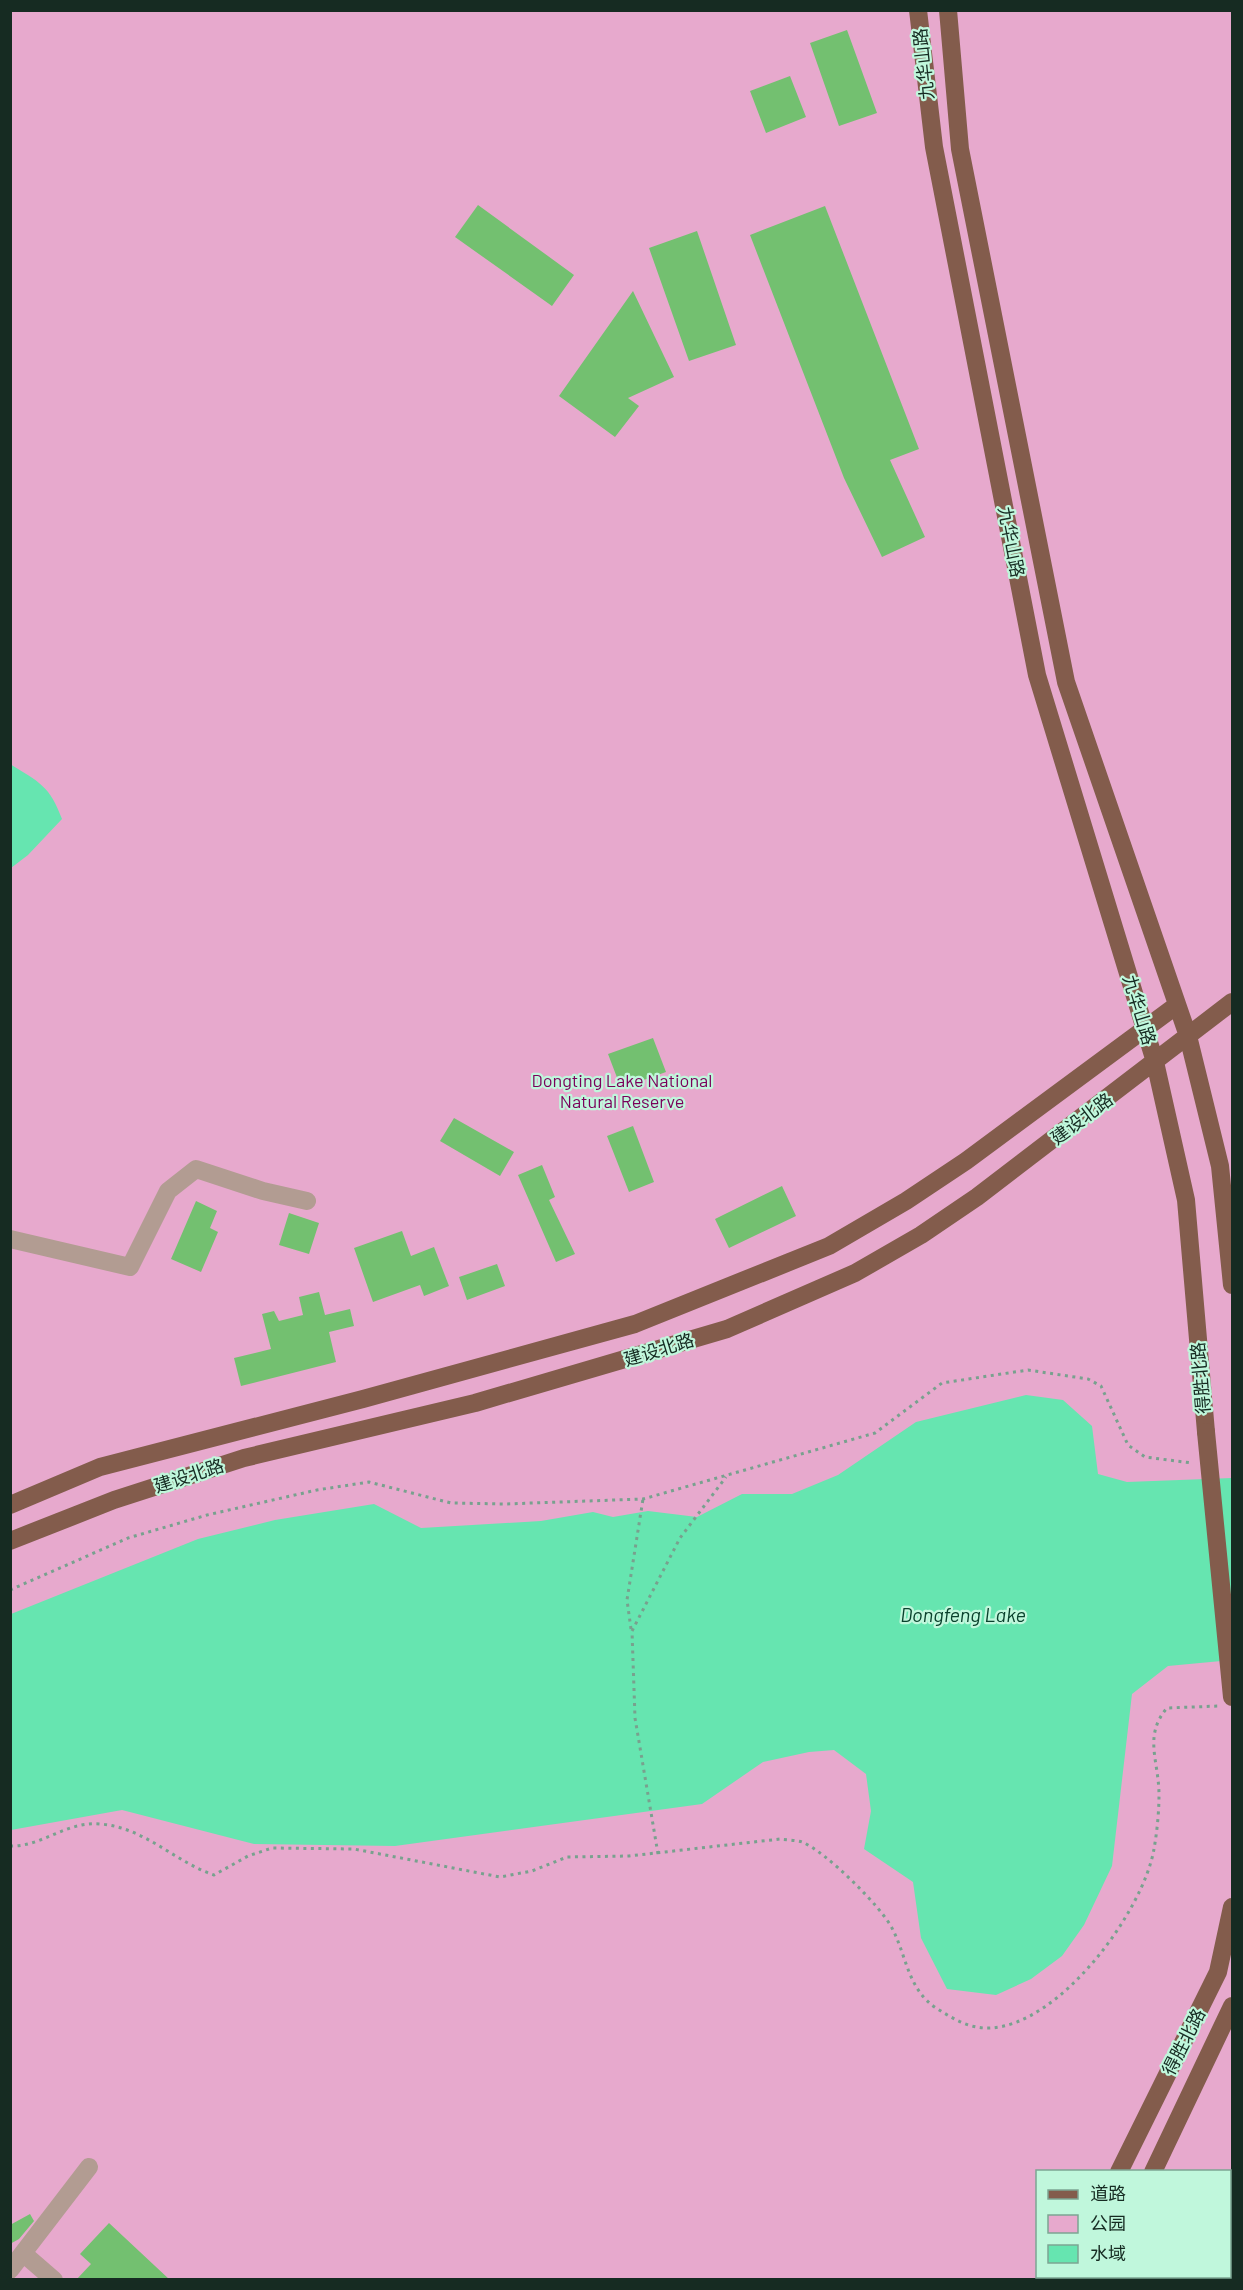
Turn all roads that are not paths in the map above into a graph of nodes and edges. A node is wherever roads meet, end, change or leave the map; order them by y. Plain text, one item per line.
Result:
1 (918, 10) edge
2 (948, 10) edge
3 (1233, 1002) edge
4 (1177, 1005) junction
5 (1145, 1029) junction
6 (1188, 1036) junction
7 (1155, 1062) junction
8 (307, 1201) dead end
9 (10, 1239) edge
10 (1233, 1285) edge
11 (10, 1505) edge
12 (10, 1541) edge
13 (1227, 1701) edge
14 (1233, 1907) edge
15 (1233, 2006) edge
16 (89, 2167) dead end
17 (1120, 2170) edge
18 (1154, 2170) edge
19 (24, 2254) junction
20 (10, 2270) edge
21 (54, 2280) edge

1 - 5 main road, 九华山路
2 - 4 main road, 九华山路
3 - 6 main road, 建设北路
4 - 5 main road
4 - 6 main road, 九华山路
5 - 7 main road, 九华山路
5 - 11 main road
6 - 7 main road, 建设北路
6 - 10 main road
7 - 12 main road, 建设北路
7 - 13 main road, 得胜北路, bridge
8 - 9 street
14 - 17 main road, 得胜北路
15 - 18 main road, 得胜北路
16 - 19 street
19 - 20 street
19 - 21 street

